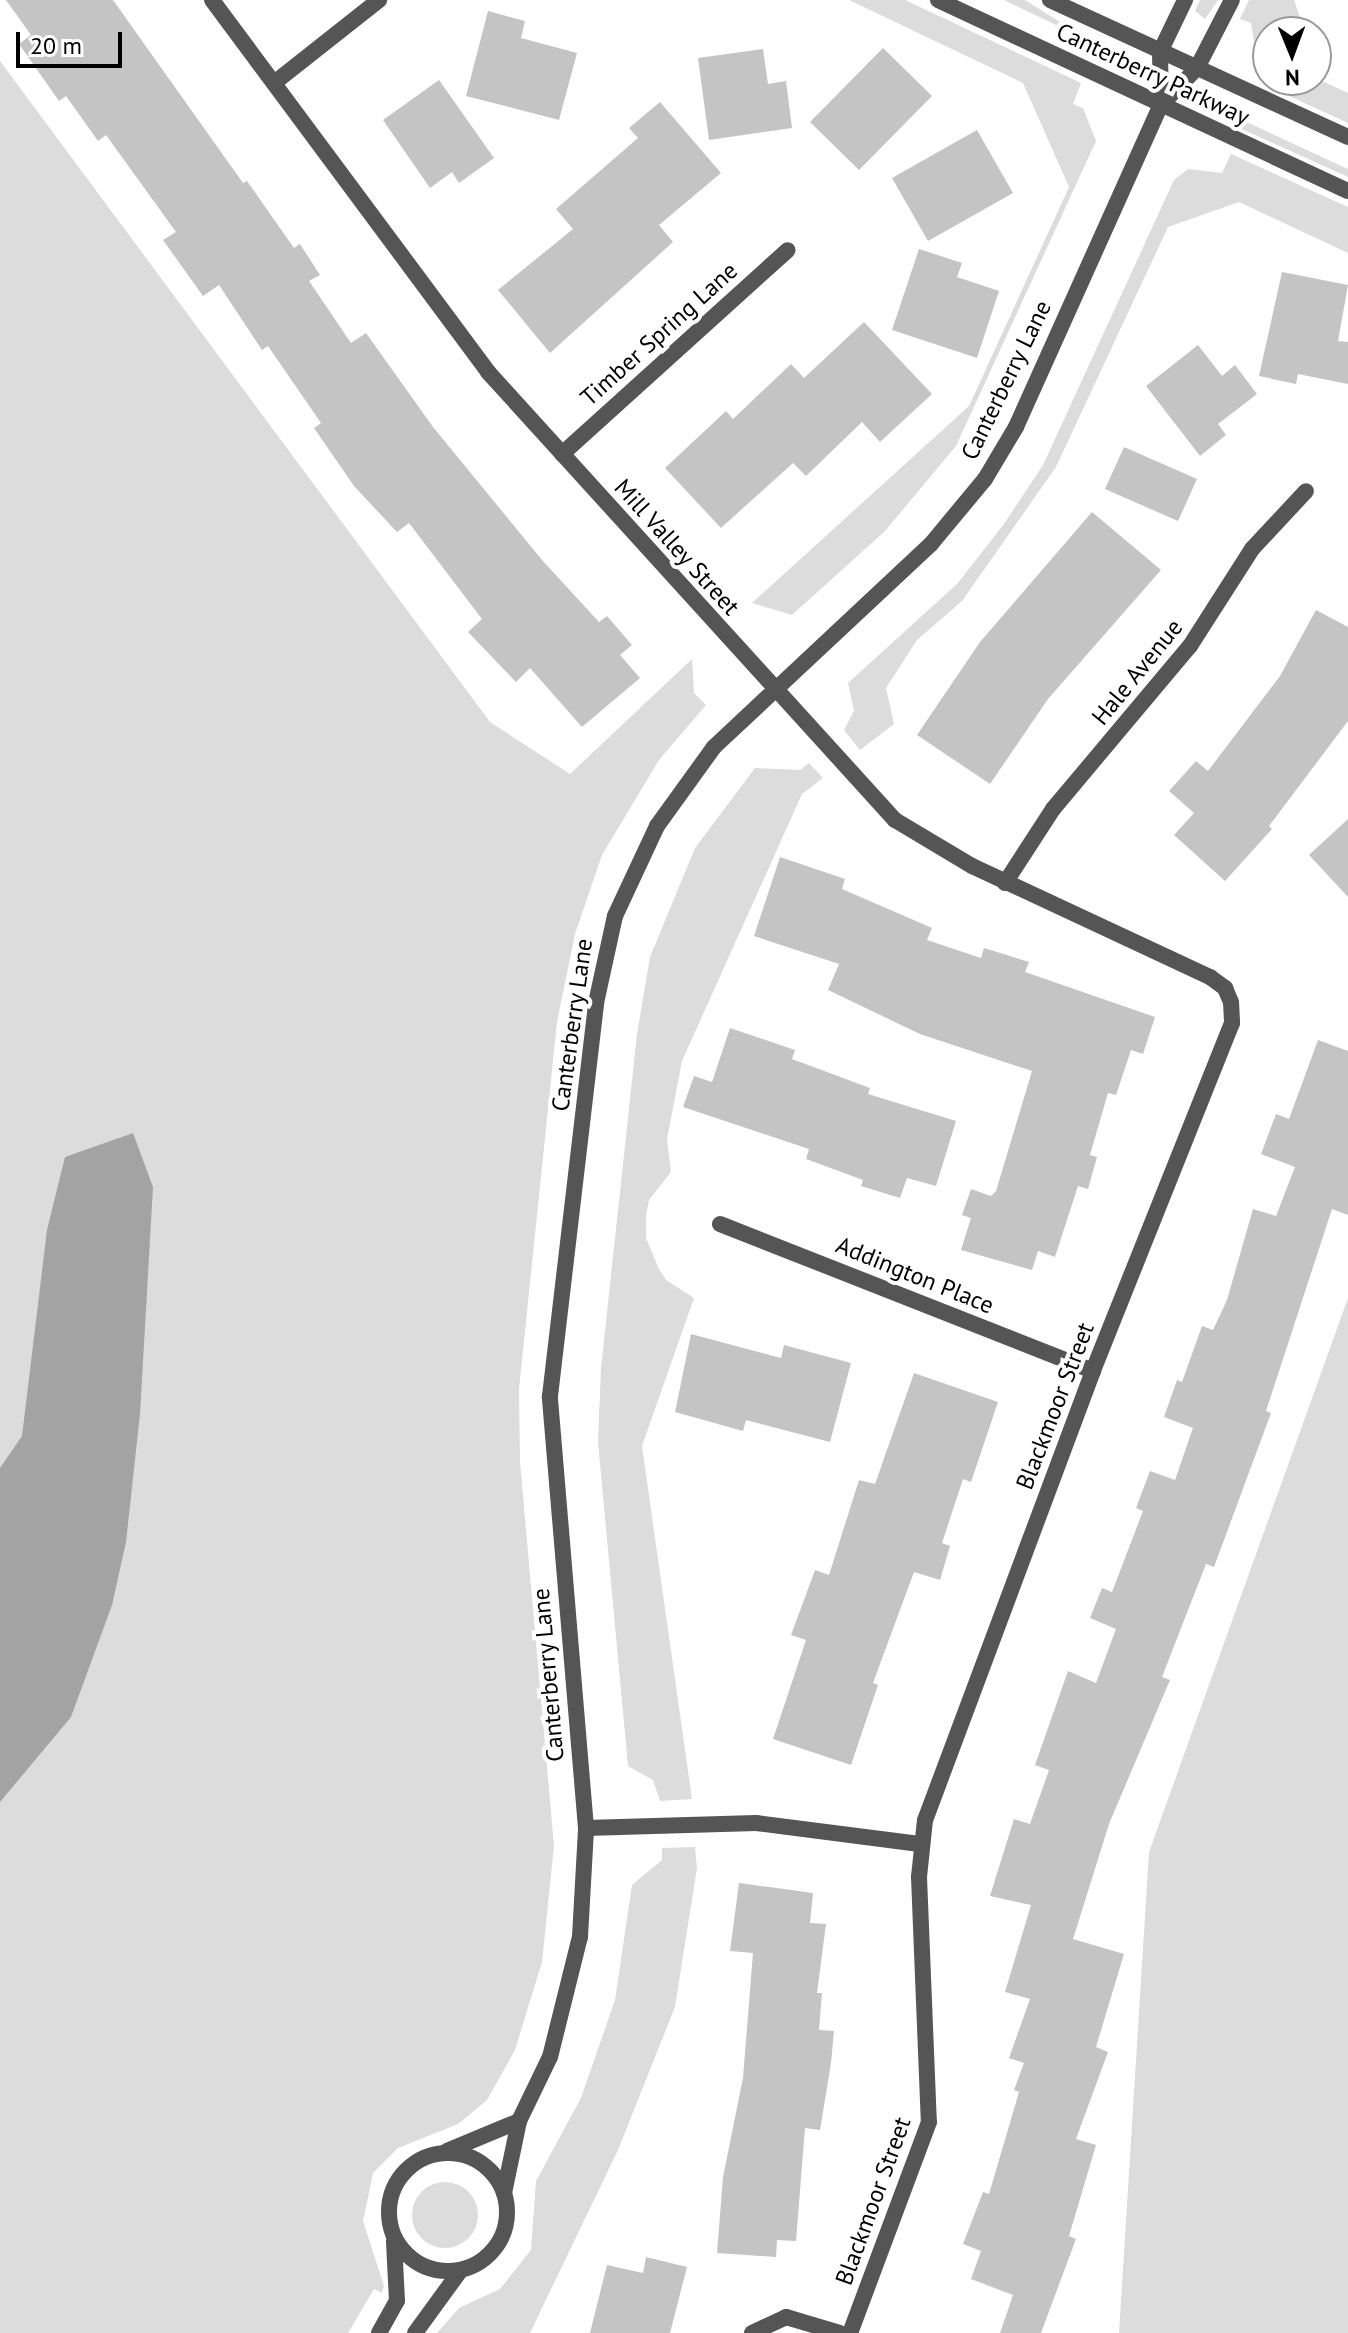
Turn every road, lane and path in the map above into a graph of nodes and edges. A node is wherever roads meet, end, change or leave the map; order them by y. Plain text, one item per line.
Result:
1 (212, 0) edge
2 (379, 0) edge
3 (938, 0) edge
4 (1050, 0) edge
5 (1185, 0) edge
6 (1232, 0) edge
7 (1160, 52) junction
8 (1197, 68) junction
9 (274, 83) junction
10 (1161, 105) junction
11 (1348, 137) edge
12 (1348, 191) edge
13 (788, 250) dead end
14 (562, 454) junction
15 (1306, 491) dead end
16 (774, 689) junction
17 (1005, 883) junction
18 (1225, 988) joint
19 (720, 1224) dead end
20 (1093, 1371) junction
21 (586, 1828) junction
22 (920, 1844) junction
23 (519, 2121) junction
24 (443, 2153) junction
25 (504, 2193) junction
26 (394, 2239) junction
27 (460, 2271) junction
28 (379, 2333) edge
29 (415, 2333) edge
30 (752, 2333) edge
31 (840, 2333) edge
32 (850, 2333) edge

1 - 9 street, Mill Valley Street
2 - 9 street
3 - 10 street, Canterberry Parkway
4 - 7 street, Canterberry Parkway
5 - 7 street, Canterberry Lane
6 - 8 street, Canterberry Lane
7 - 8 street, Canterberry Parkway
7 - 10 street, Canterberry Lane
8 - 10 street, Canterberry Lane
8 - 11 street, Canterberry Parkway
9 - 14 street, Mill Valley Street
10 - 12 street, Canterberry Parkway
10 - 16 street, Canterberry Lane
13 - 14 street, Timber Spring Lane
14 - 16 street, Mill Valley Street
15 - 17 street, Hale Avenue
16 - 17 street, Mill Valley Street
16 - 21 street, Canterberry Lane
17 - 18 street, Mill Valley Street
18 - 20 street, Blackmoor Street
19 - 20 street, Addington Place
20 - 22 street, Blackmoor Street
21 - 22 street
21 - 23 street, Canterberry Lane
22 - 32 street, Blackmoor Street
23 - 24 street
23 - 25 street, Canterberry Lane
24 - 25 street
24 - 26 street
25 - 27 street, Canterberry Lane
26 - 27 street
26 - 28 street
27 - 29 street, Canterberry Lane
30 - 31 street

